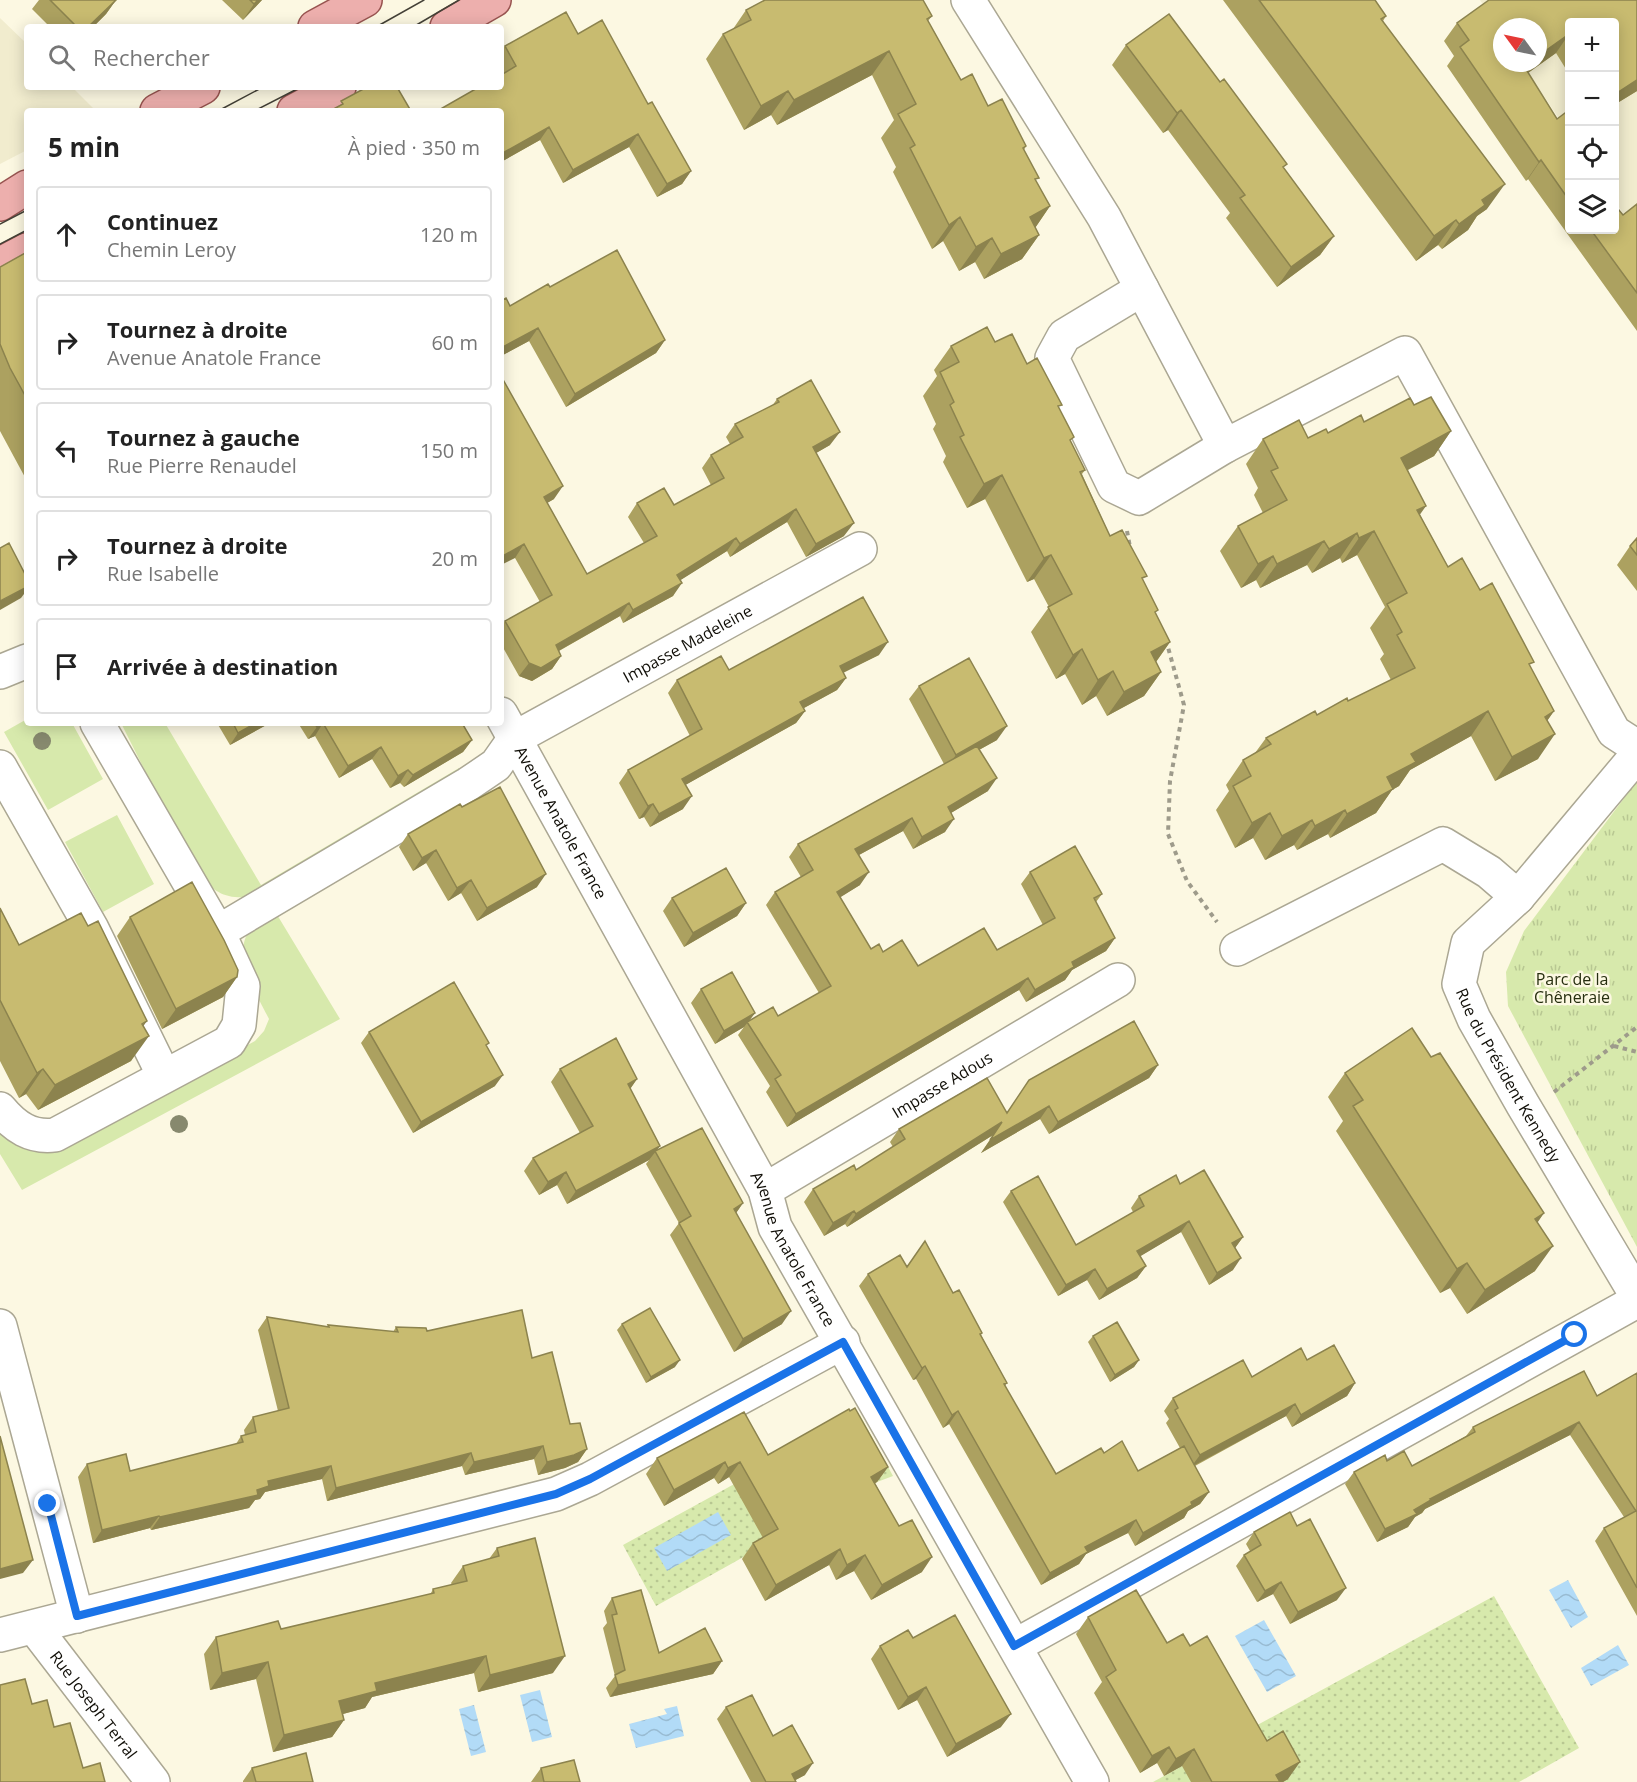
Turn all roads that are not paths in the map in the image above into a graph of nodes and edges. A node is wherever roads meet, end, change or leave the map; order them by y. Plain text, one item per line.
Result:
1 (365, 0) edge
2 (494, 0) edge
3 (968, 0) edge
4 (321, 24) edge
5 (452, 24) edge
6 (197, 90) edge
7 (333, 90) edge
8 (163, 108) edge
9 (300, 108) edge
10 (24, 189) edge
11 (0, 204) edge
12 (24, 252) edge
13 (0, 264) edge
14 (1142, 290) junction
15 (1225, 447) junction
16 (860, 549) dead end
17 (24, 662) edge
18 (0, 672) edge
19 (99, 726) edge
20 (508, 726) edge
21 (1637, 747) edge
22 (1637, 755) edge
23 (0, 766) edge
24 (1518, 897) junction
25 (218, 932) junction
26 (1237, 948) road end
27 (1118, 980) dead end
28 (164, 1076) junction
29 (0, 1108) edge
30 (765, 1190) junction
31 (1637, 1296) edge
32 (1637, 1301) edge
33 (0, 1326) edge
34 (843, 1342) junction
35 (77, 1616) junction
36 (33, 1627) junction
37 (0, 1635) edge
38 (1014, 1646) junction
39 (153, 1782) edge
40 (1092, 1782) edge

1 - 4 main road
2 - 5 main road
3 - 14 street
6 - 8 main road
7 - 9 main road
10 - 11 main road
12 - 13 main road
14 - 15 street
14 - 15 street
15 - 21 street
16 - 20 street, Impasse Madeleine
17 - 18 street
19 - 25 street
20 - 25 street
20 - 30 street, Avenue Anatole France
22 - 24 street, Rue du Président Kennedy
23 - 28 street
24 - 26 street
24 - 31 street, Rue du Président Kennedy
25 - 28 street
27 - 30 street, Impasse Adous
28 - 29 street
30 - 34 street, Avenue Anatole France
32 - 38 street
33 - 35 street
34 - 35 street
34 - 38 street, Avenue Anatole France
35 - 36 street
36 - 37 street
36 - 39 street, Rue Joseph Terral
38 - 40 street, Avenue Anatole France

